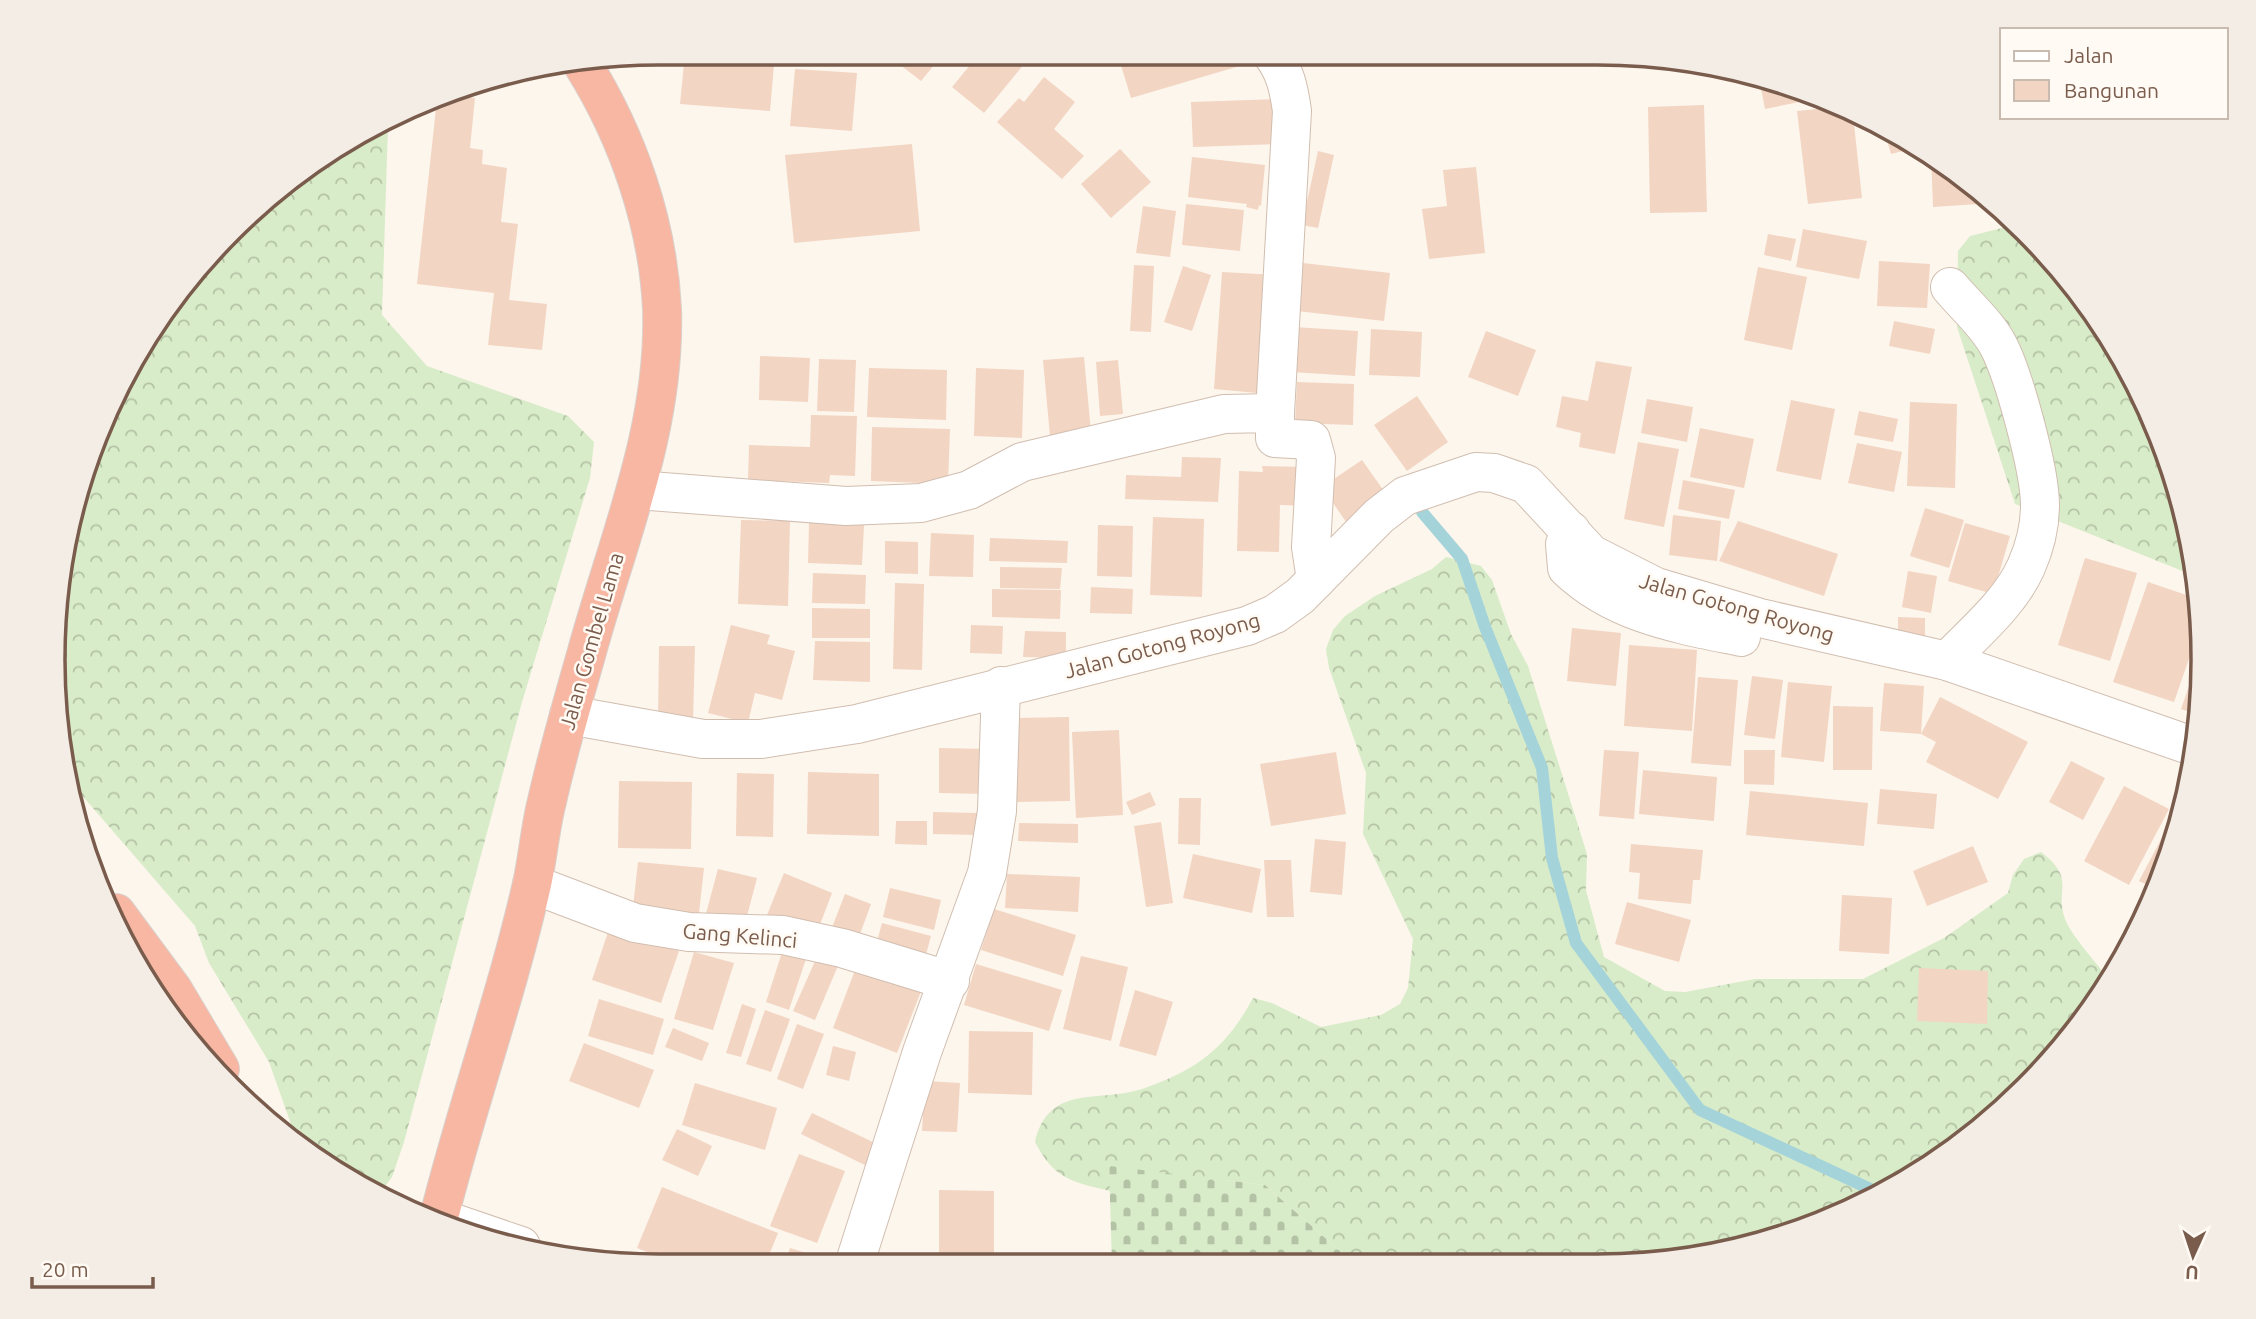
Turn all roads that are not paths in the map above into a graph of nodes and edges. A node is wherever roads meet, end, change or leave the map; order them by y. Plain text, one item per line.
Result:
1 (1280, 65) edge
2 (586, 70) edge
3 (1950, 287) dead end
4 (1275, 413) junction
5 (637, 490) junction
6 (1571, 531) junction
7 (1316, 580) junction
8 (1741, 637) dead end
9 (1947, 661) junction
10 (1001, 687) junction
11 (569, 715) junction
12 (2185, 744) edge
13 (532, 884) junction
14 (133, 935) edge
15 (950, 981) junction
16 (204, 1042) edge
17 (440, 1212) edge
18 (858, 1254) edge

1 - 4 street
2 - 5 highway, Jalan Gombel Lama
3 - 9 street
4 - 5 street
4 - 7 street
5 - 11 highway, Jalan Gombel Lama
6 - 7 street, Jalan Gotong Royong
6 - 8 street
6 - 9 street, Jalan Gotong Royong
7 - 10 street, Jalan Gotong Royong
9 - 12 street, Jalan Gotong Royong
10 - 11 street, Jalan Gotong Royong
10 - 15 street
11 - 13 highway, Jalan Gombel Lama
13 - 15 street, Gang Kelinci
13 - 17 highway, Jalan Gombel Lama
14 - 16 highway
15 - 18 street

